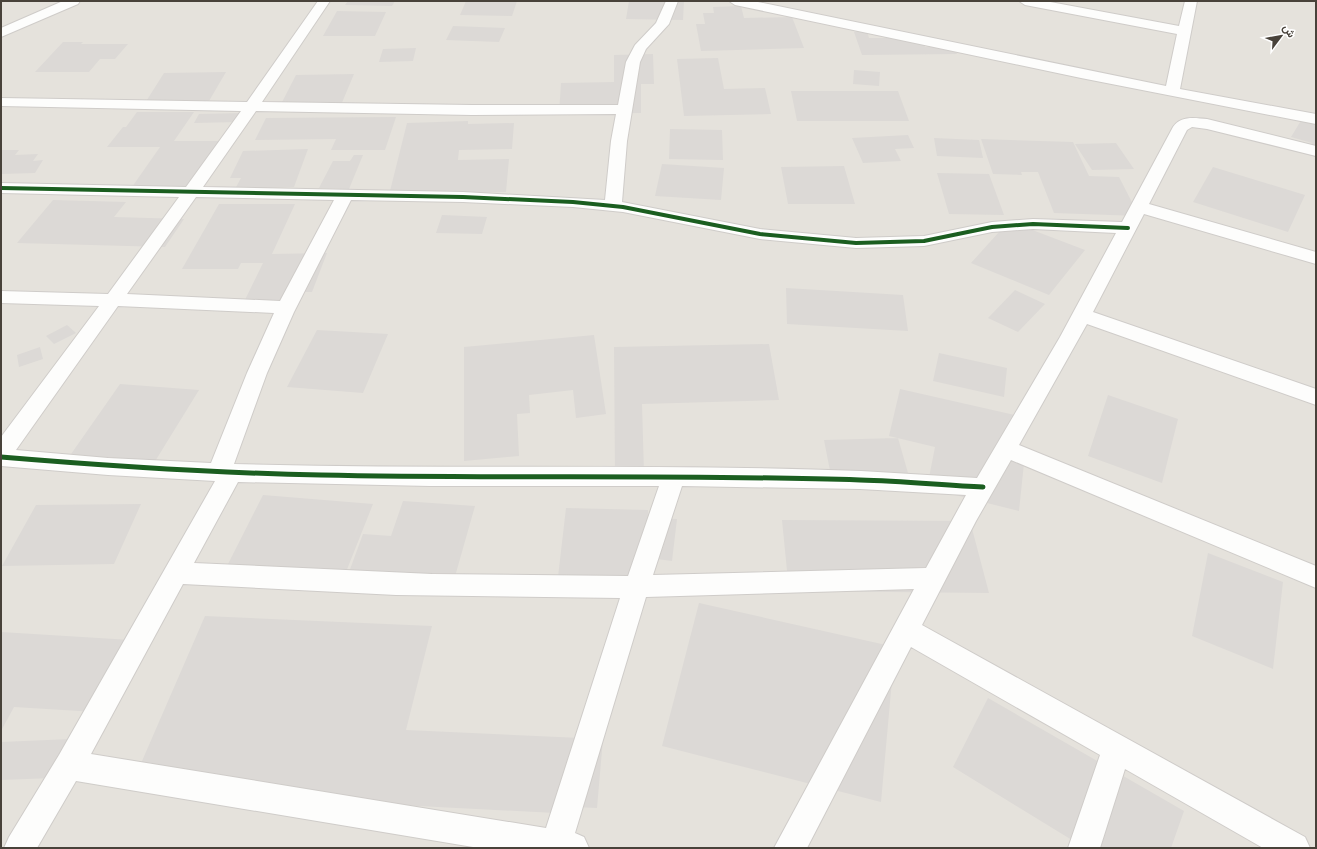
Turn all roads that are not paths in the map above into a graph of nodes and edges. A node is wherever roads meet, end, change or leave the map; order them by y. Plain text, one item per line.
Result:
1 (74, 1) edge
2 (324, 1) edge
3 (672, 1) edge
4 (735, 1) edge
5 (1025, 1) edge
6 (1191, 1) edge
7 (1184, 31) junction
8 (1, 33) edge
9 (1172, 92) junction
10 (1, 102) edge
11 (253, 106) junction
12 (624, 109) junction
13 (1316, 119) edge
14 (1316, 151) edge
15 (1, 188) edge
16 (192, 192) junction
17 (345, 195) junction
18 (613, 206) junction
19 (1139, 207) junction
20 (1128, 228) junction
21 (1316, 258) edge
22 (1, 297) edge
23 (113, 300) junction
24 (286, 307) junction
25 (1082, 315) junction
26 (1316, 397) edge
27 (1005, 448) junction
28 (1, 454) edge
29 (1, 457) edge
30 (225, 473) junction
31 (673, 478) junction
32 (983, 487) junction
33 (176, 573) junction
34 (1316, 577) edge
35 (933, 578) junction
36 (637, 586) junction
37 (906, 630) junction
38 (1117, 749) junction
39 (69, 765) junction
40 (564, 847) edge
41 (20, 848) edge
42 (790, 848) edge
43 (1084, 848) edge
44 (1294, 848) edge

1 - 8 street
2 - 11 street
3 - 12 street
4 - 9 street
5 - 7 street
6 - 7 street
7 - 9 street
9 - 13 street
10 - 11 street
11 - 12 street
11 - 16 street
12 - 18 street
14 - 19 street
15 - 16 street
16 - 17 street
16 - 23 street
17 - 18 street
17 - 24 street
18 - 20 street
19 - 20 street
19 - 21 street
20 - 25 street
22 - 23 street
23 - 24 street
23 - 28 street
24 - 30 street
25 - 26 street
25 - 27 street
27 - 32 street
27 - 34 street
29 - 30 street
30 - 31 street
30 - 33 street
31 - 32 street
31 - 36 street
32 - 35 street
33 - 36 street
33 - 39 street
35 - 36 street
35 - 37 street
36 - 40 street
37 - 38 street
37 - 42 street
38 - 43 street
38 - 44 street
39 - 40 street
39 - 41 street

